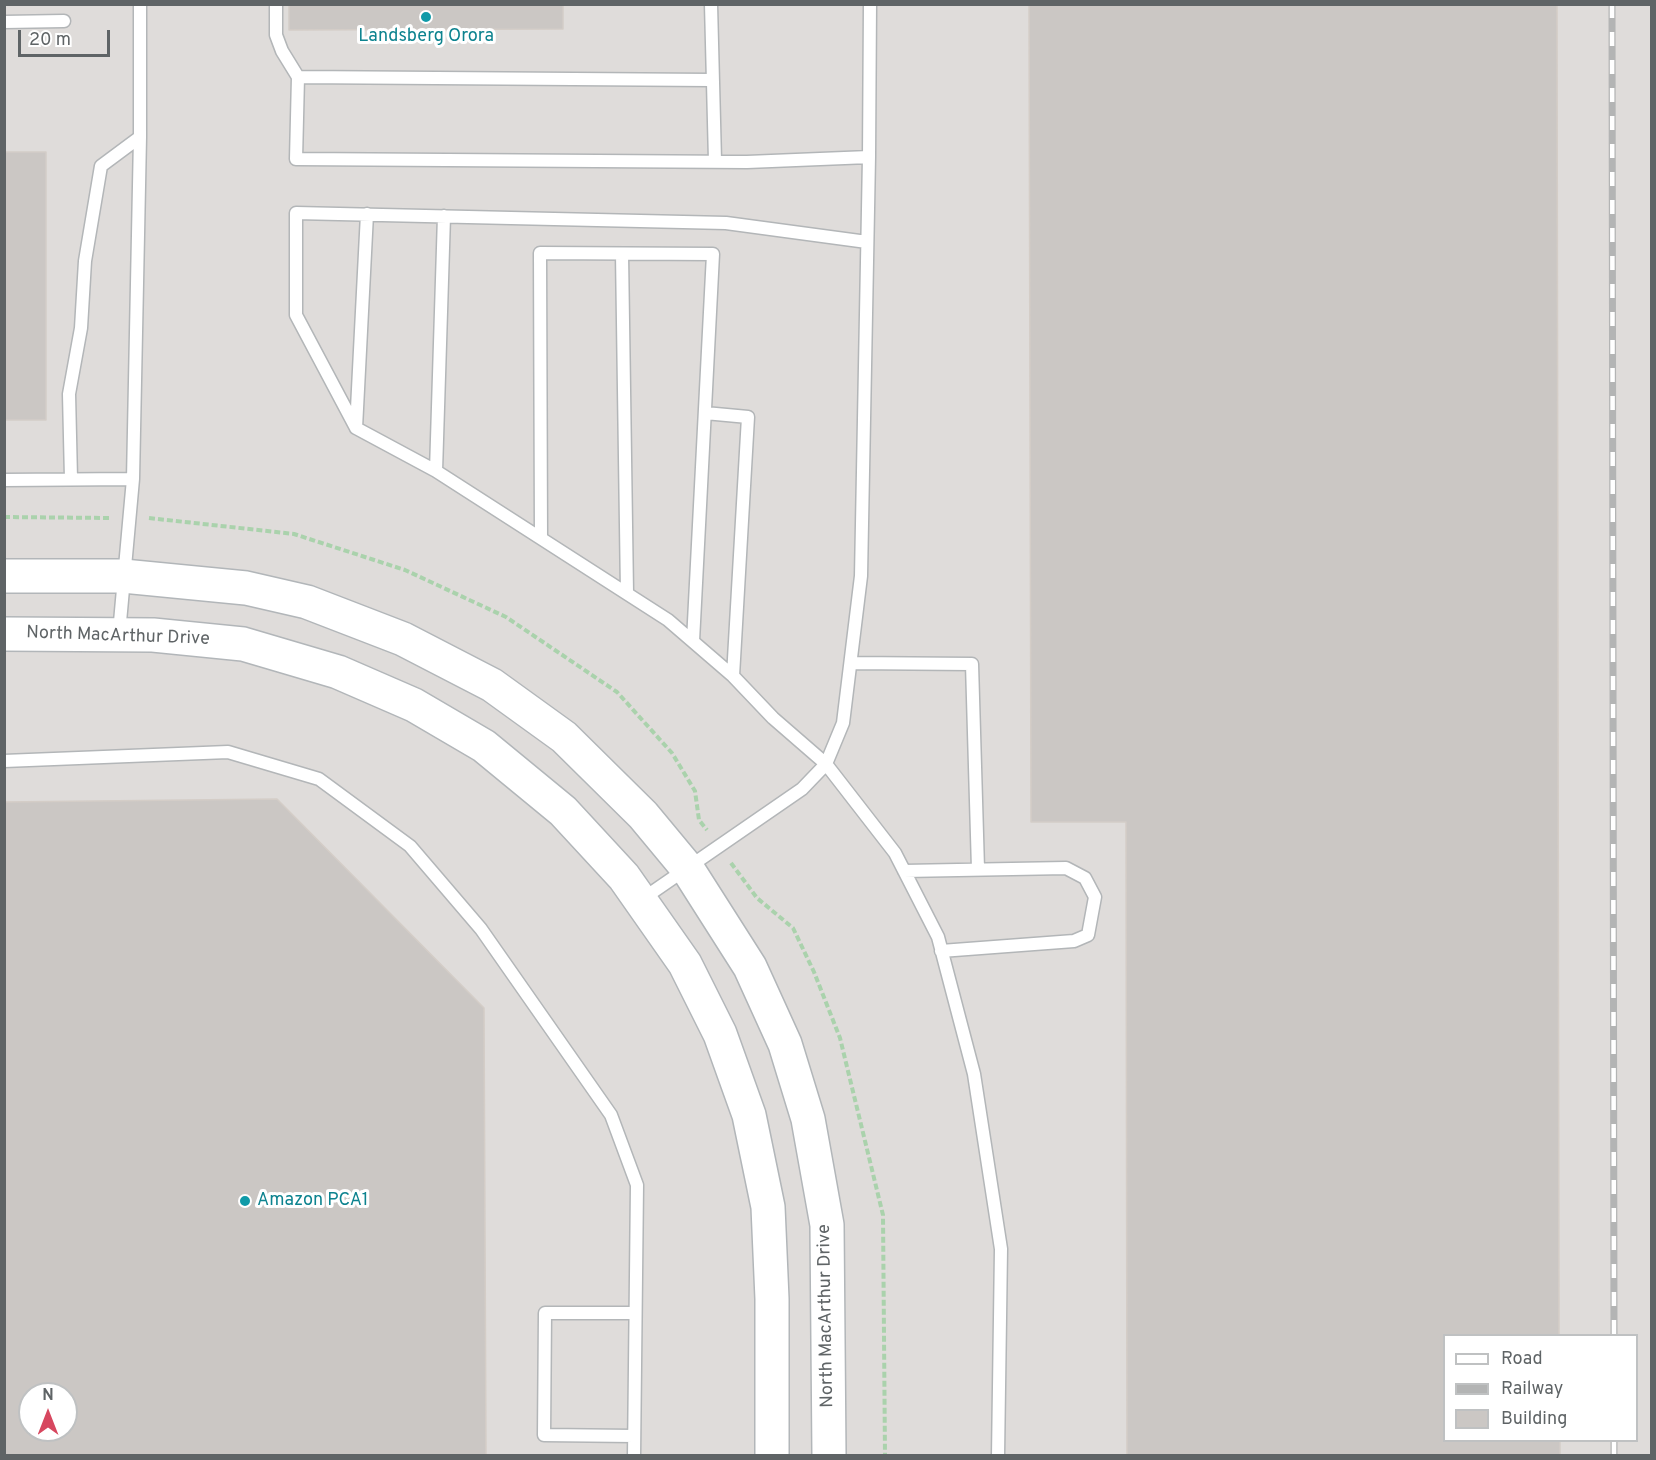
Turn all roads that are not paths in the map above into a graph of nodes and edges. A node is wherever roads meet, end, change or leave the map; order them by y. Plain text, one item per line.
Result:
1 (140, 4) edge
2 (276, 4) edge
3 (711, 4) edge
4 (870, 4) edge
5 (64, 21) dead end
6 (4, 22) edge
7 (298, 76) junction
8 (711, 80) junction
9 (140, 137) junction
10 (869, 157) junction
11 (715, 161) junction
12 (367, 214) junction
13 (444, 216) junction
14 (867, 242) junction
15 (622, 254) junction
16 (705, 413) junction
17 (356, 428) junction
18 (436, 471) junction
19 (70, 478) junction
20 (133, 478) junction
21 (4, 480) edge
22 (541, 538) junction
23 (4, 576) edge
24 (123, 576) junction
25 (627, 592) junction
26 (4, 634) edge
27 (119, 634) junction
28 (693, 641) junction
29 (850, 663) junction
30 (733, 676) junction
31 (4, 761) edge
32 (826, 764) junction
33 (687, 868) junction
34 (978, 869) junction
35 (904, 870) junction
36 (640, 900) junction
37 (941, 951) junction
38 (635, 1313) junction
39 (634, 1436) junction
40 (634, 1455) edge
41 (772, 1455) edge
42 (829, 1455) edge
43 (998, 1455) edge

1 - 9 lane
2 - 7 lane
3 - 8 lane
4 - 10 lane
5 - 6 lane
7 - 8 lane
7 - 11 lane
8 - 11 lane
9 - 19 lane
9 - 20 lane
10 - 11 lane
10 - 14 lane
12 - 13 lane
12 - 17 lane
12 - 17 lane
13 - 14 lane
13 - 18 lane
14 - 29 lane
15 - 16 lane
15 - 22 lane
15 - 25 lane
16 - 28 lane
16 - 30 lane
17 - 18 lane
18 - 22 lane
19 - 20 lane
19 - 21 lane
20 - 24 lane
22 - 25 lane
23 - 24 main road, North MacArthur Drive
24 - 27 lane
24 - 33 main road, North MacArthur Drive
25 - 28 lane
26 - 27 main road, North MacArthur Drive
27 - 36 main road, North MacArthur Drive
28 - 30 lane
29 - 32 lane
29 - 34 lane
30 - 32 lane
31 - 38 lane
32 - 33 lane
32 - 35 lane
33 - 36 lane
33 - 42 main road, North MacArthur Drive
34 - 35 lane
34 - 37 lane
35 - 37 lane
36 - 41 main road, North MacArthur Drive
37 - 43 lane
38 - 39 lane
38 - 39 lane
39 - 40 lane

